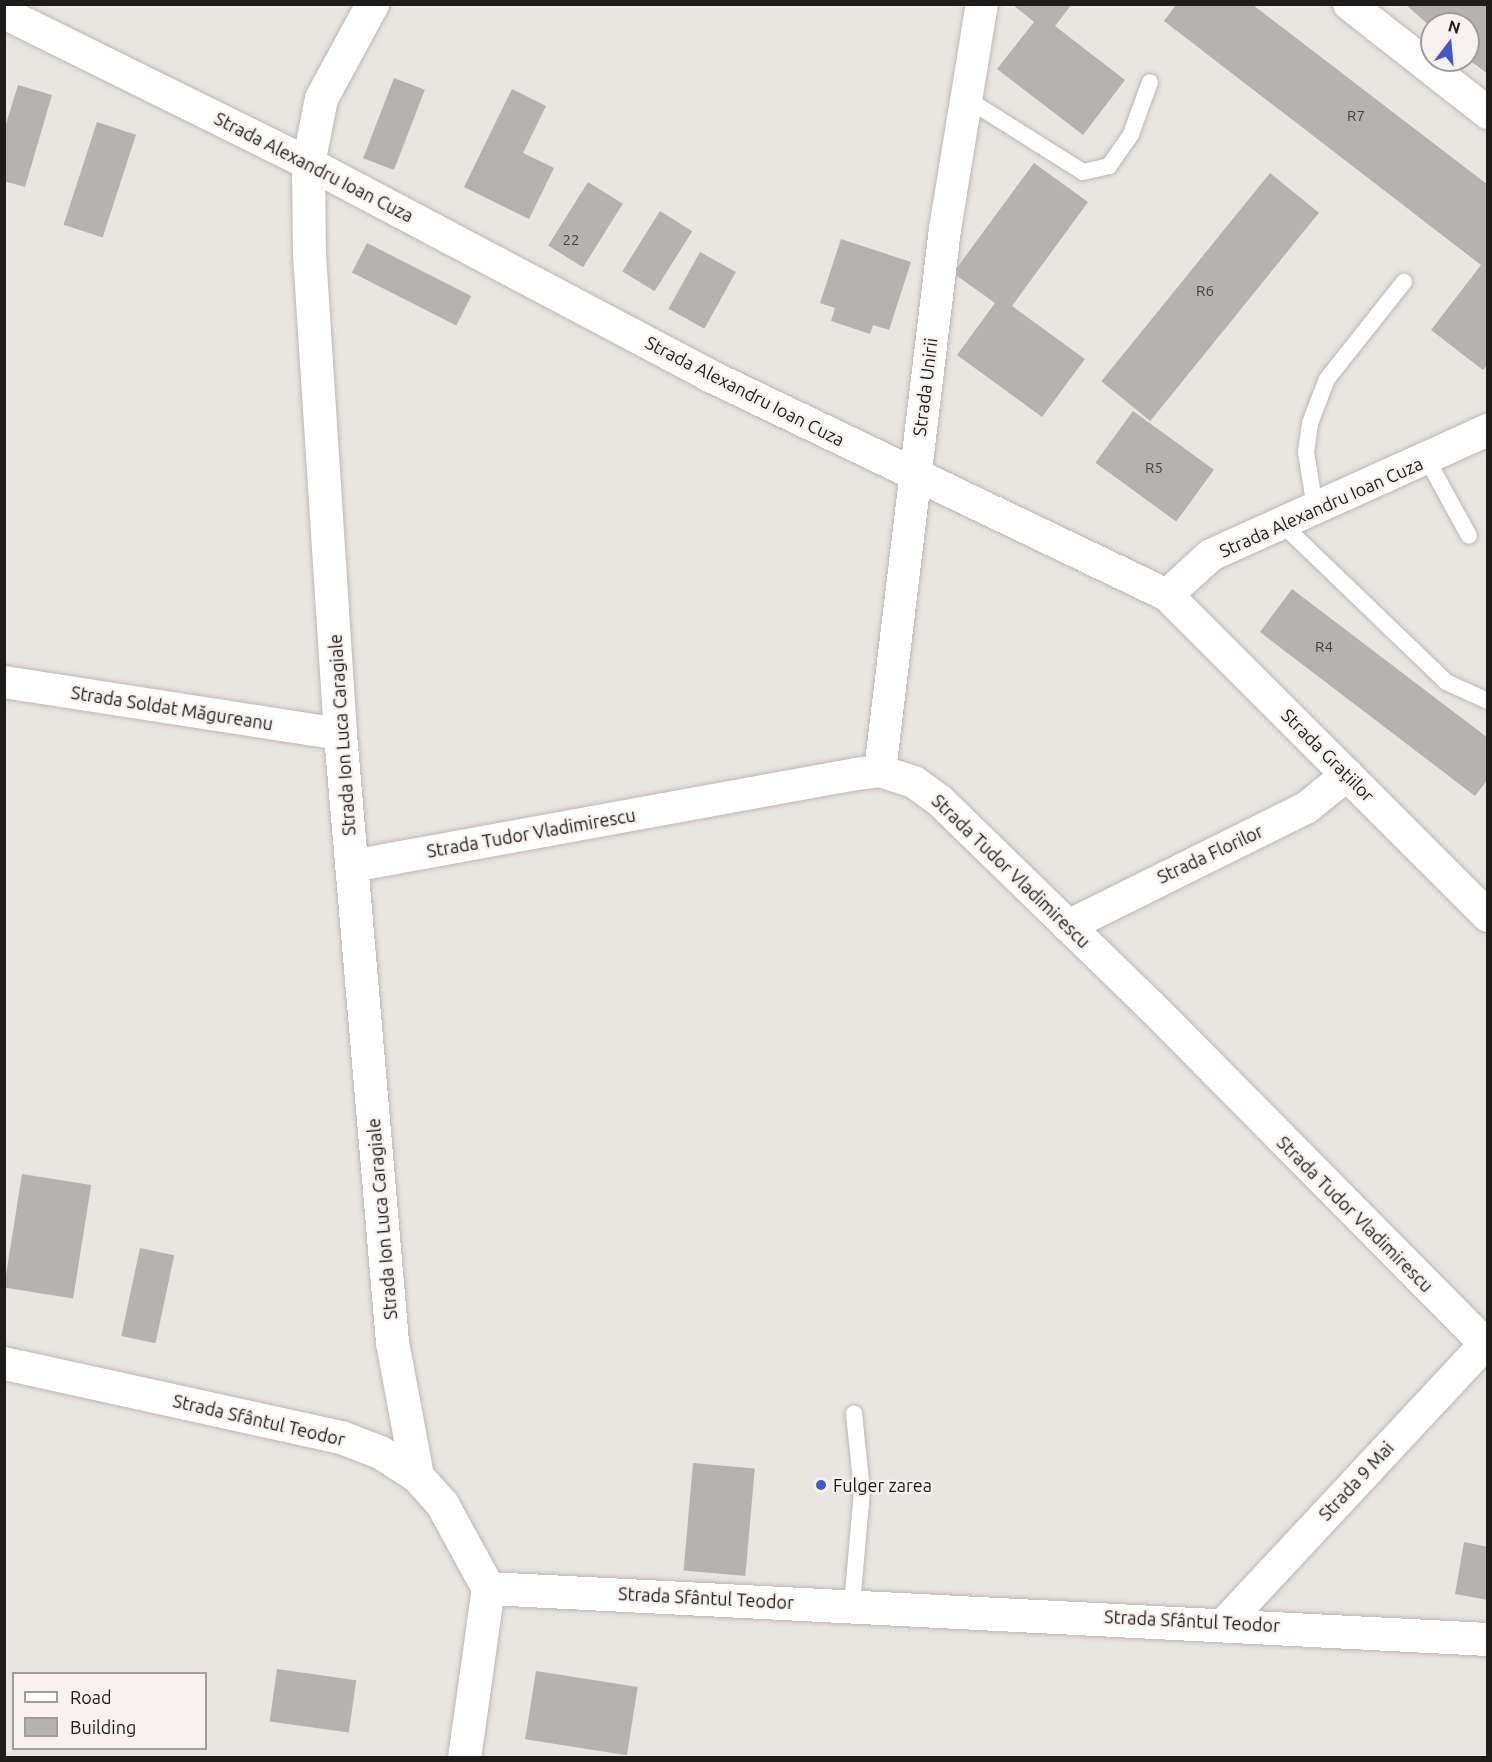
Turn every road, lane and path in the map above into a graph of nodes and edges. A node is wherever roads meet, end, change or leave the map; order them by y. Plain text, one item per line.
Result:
1 (372, 4) edge
2 (982, 4) edge
3 (1349, 4) edge
4 (4, 13) edge
5 (1150, 82) dead end
6 (967, 99) junction
7 (1488, 113) edge
8 (309, 163) junction
9 (1404, 282) dead end
10 (1488, 430) edge
11 (1428, 460) junction
12 (916, 476) junction
13 (1315, 508) junction
14 (1281, 523) junction
15 (1469, 536) dead end
16 (1167, 595) junction
17 (4, 682) edge
18 (1488, 701) edge
19 (340, 734) junction
20 (880, 771) junction
21 (1347, 775) junction
22 (352, 866) junction
23 (1488, 916) edge
24 (1068, 926) junction
25 (1486, 1342) edge
26 (4, 1363) edge
27 (854, 1413) dead end
28 (417, 1476) junction
29 (488, 1587) junction
30 (852, 1605) junction
31 (1225, 1623) junction
32 (1488, 1640) edge
33 (464, 1758) edge

1 - 8 main road, Strada Ion Luca Caragiale
2 - 6 street, Strada Unirii
3 - 7 street
4 - 8 street, Strada Alexandru Ioan Cuza
5 - 6 lane
6 - 12 street, Strada Unirii
8 - 12 street, Strada Alexandru Ioan Cuza
8 - 19 main road, Strada Ion Luca Caragiale
9 - 13 lane
10 - 11 street, Strada Alexandru Ioan Cuza
11 - 13 street, Strada Alexandru Ioan Cuza
11 - 15 lane
12 - 16 street, Strada Alexandru Ioan Cuza
12 - 20 street, Strada Unirii
13 - 14 street, Strada Alexandru Ioan Cuza
14 - 16 street, Strada Alexandru Ioan Cuza
14 - 18 lane
16 - 21 street, Strada Grațiilor
17 - 19 street, Strada Soldat Măgureanu
19 - 22 main road, Strada Ion Luca Caragiale
20 - 22 street, Strada Tudor Vladimirescu
20 - 24 street, Strada Tudor Vladimirescu
21 - 23 street, Strada Grațiilor
21 - 24 street, Strada Florilor
22 - 28 main road, Strada Ion Luca Caragiale
24 - 25 street, Strada Tudor Vladimirescu
25 - 31 street, Strada 9 Mai
26 - 28 main road, Strada Sfântul Teodor
27 - 30 lane
28 - 29 main road, Strada Sfântul Teodor
29 - 30 main road, Strada Sfântul Teodor
29 - 33 main road
30 - 31 main road, Strada Sfântul Teodor
31 - 32 main road, Strada Sfântul Teodor

